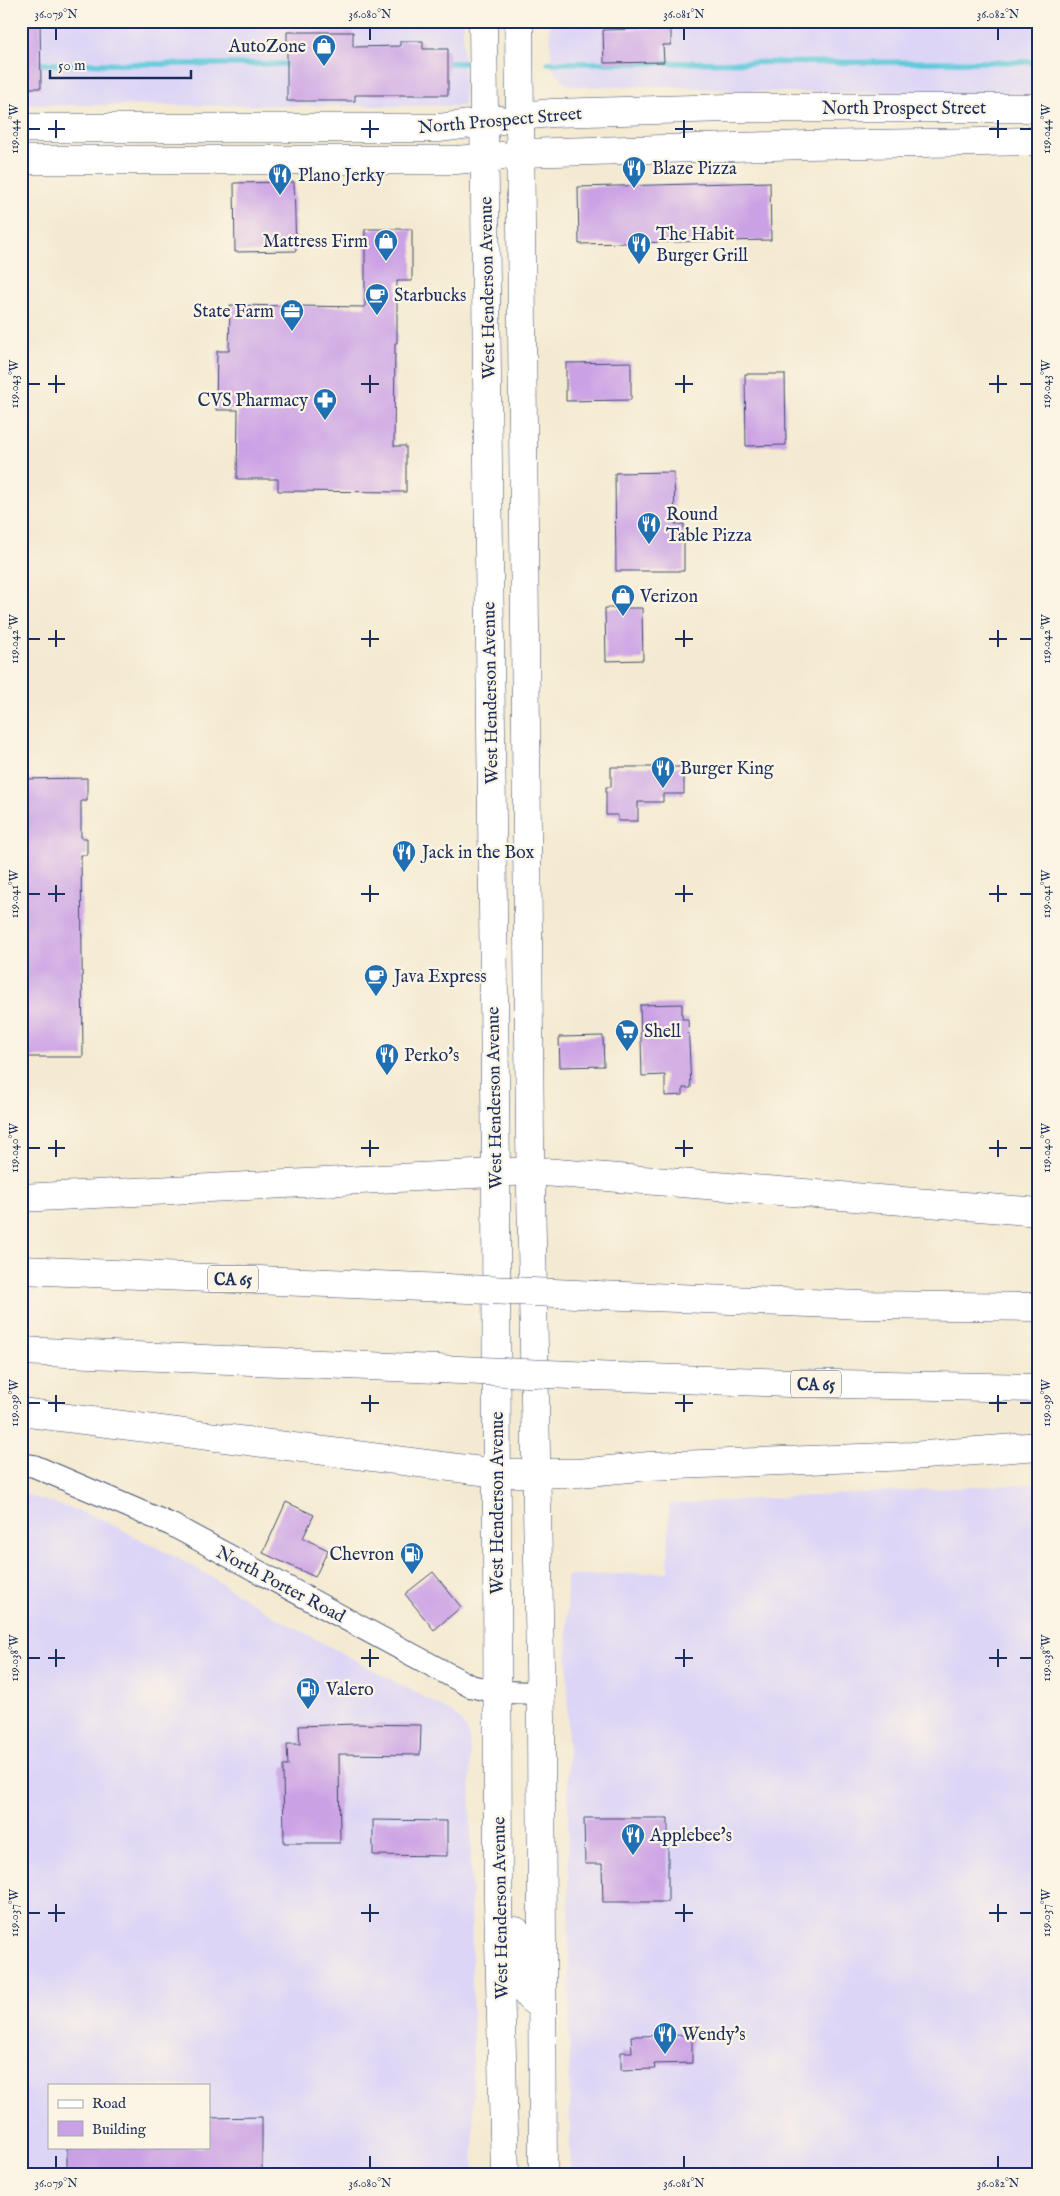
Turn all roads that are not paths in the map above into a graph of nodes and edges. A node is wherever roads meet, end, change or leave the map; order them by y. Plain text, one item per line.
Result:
1 (483, 21) edge
2 (519, 21) edge
3 (927, 106) junction
4 (1039, 108) edge
5 (520, 116) junction
6 (484, 123) junction
7 (21, 128) edge
8 (1039, 141) edge
9 (927, 142) junction
10 (520, 153) junction
11 (485, 158) junction
12 (21, 160) edge
13 (488, 465) junction
14 (525, 643) junction
15 (490, 716) junction
16 (528, 879) junction
17 (496, 1171) junction
18 (532, 1171) junction
19 (21, 1198) edge
20 (1039, 1212) edge
21 (21, 1270) edge
22 (1039, 1307) edge
23 (21, 1351) edge
24 (1039, 1388) edge
25 (21, 1412) edge
26 (1039, 1446) edge
27 (21, 1464) edge
28 (497, 1473) junction
29 (535, 1473) junction
30 (497, 1692) junction
31 (541, 1693) junction
32 (498, 1773) junction
33 (542, 2007) junction
34 (505, 2097) junction
35 (505, 2175) edge
36 (529, 2175) edge
37 (542, 2175) edge

1 - 6 main road, West Henderson Avenue
2 - 5 main road, West Henderson Avenue
3 - 4 main road, North Prospect Street
3 - 5 main road, North Prospect Street
3 - 9 main road
5 - 6 main road, North Prospect Street
5 - 10 main road, West Henderson Avenue
6 - 7 main road, North Prospect Street
6 - 11 main road, West Henderson Avenue
8 - 9 main road, North Prospect Street
9 - 10 main road, North Prospect Street
10 - 11 main road, North Prospect Street
10 - 14 main road, West Henderson Avenue
11 - 12 main road, North Prospect Street
11 - 13 main road, West Henderson Avenue
13 - 14 main road
13 - 15 main road, West Henderson Avenue
14 - 16 main road, West Henderson Avenue
15 - 16 main road
15 - 17 main road, West Henderson Avenue
16 - 18 main road, West Henderson Avenue
17 - 18 main road
17 - 19 main road
17 - 28 main road, West Henderson Avenue
18 - 20 main road
18 - 29 main road, West Henderson Avenue
21 - 22 main road, CA 65, bridge
23 - 24 main road, CA 65, bridge
25 - 28 main road
26 - 29 main road
27 - 30 street, North Porter Road
28 - 29 main road
28 - 30 main road, West Henderson Avenue
29 - 31 main road, West Henderson Avenue
30 - 31 street, North Porter Road
30 - 32 main road, West Henderson Avenue
31 - 33 main road, West Henderson Avenue
32 - 33 main road
32 - 34 main road, West Henderson Avenue
33 - 37 main road, West Henderson Avenue
34 - 35 main road, West Henderson Avenue
34 - 36 main road

